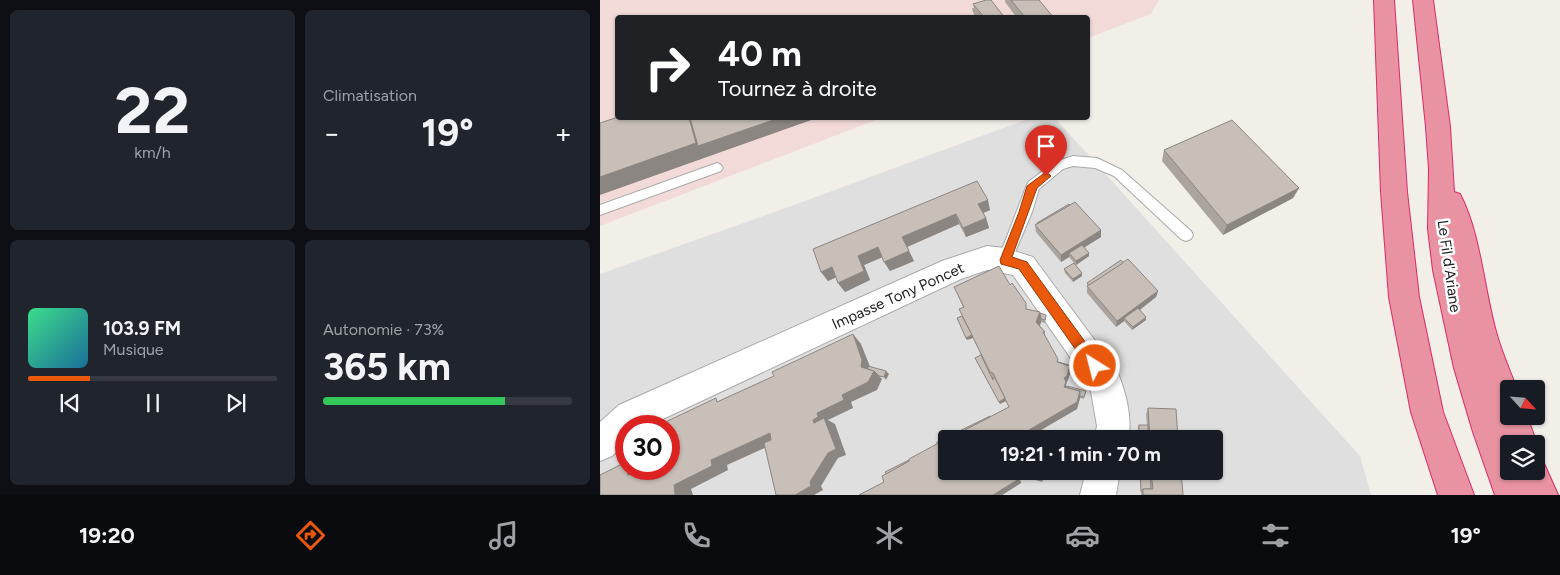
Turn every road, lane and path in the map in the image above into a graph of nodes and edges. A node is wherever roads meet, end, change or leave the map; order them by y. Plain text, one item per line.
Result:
1 (1384, 0) edge
2 (1423, 0) edge
3 (717, 168) dead end
4 (1441, 169) junction
5 (600, 210) edge
6 (1186, 235) dead end
7 (1006, 260) junction
8 (1500, 388) edge
9 (1113, 430) edge
10 (600, 444) edge
11 (1101, 480) edge
12 (1534, 480) edge
13 (1098, 495) edge
14 (1456, 495) edge
15 (1513, 495) edge
16 (1540, 495) edge

1 - 14 highway
2 - 4 highway, Le Fil d'Ariane
3 - 5 lane
4 - 8 highway
4 - 15 highway, Le Fil d'Ariane
6 - 7 lane
7 - 9 street, Impasse Tony Poncet
7 - 10 street, Impasse Tony Poncet
11 - 13 street
12 - 16 highway

